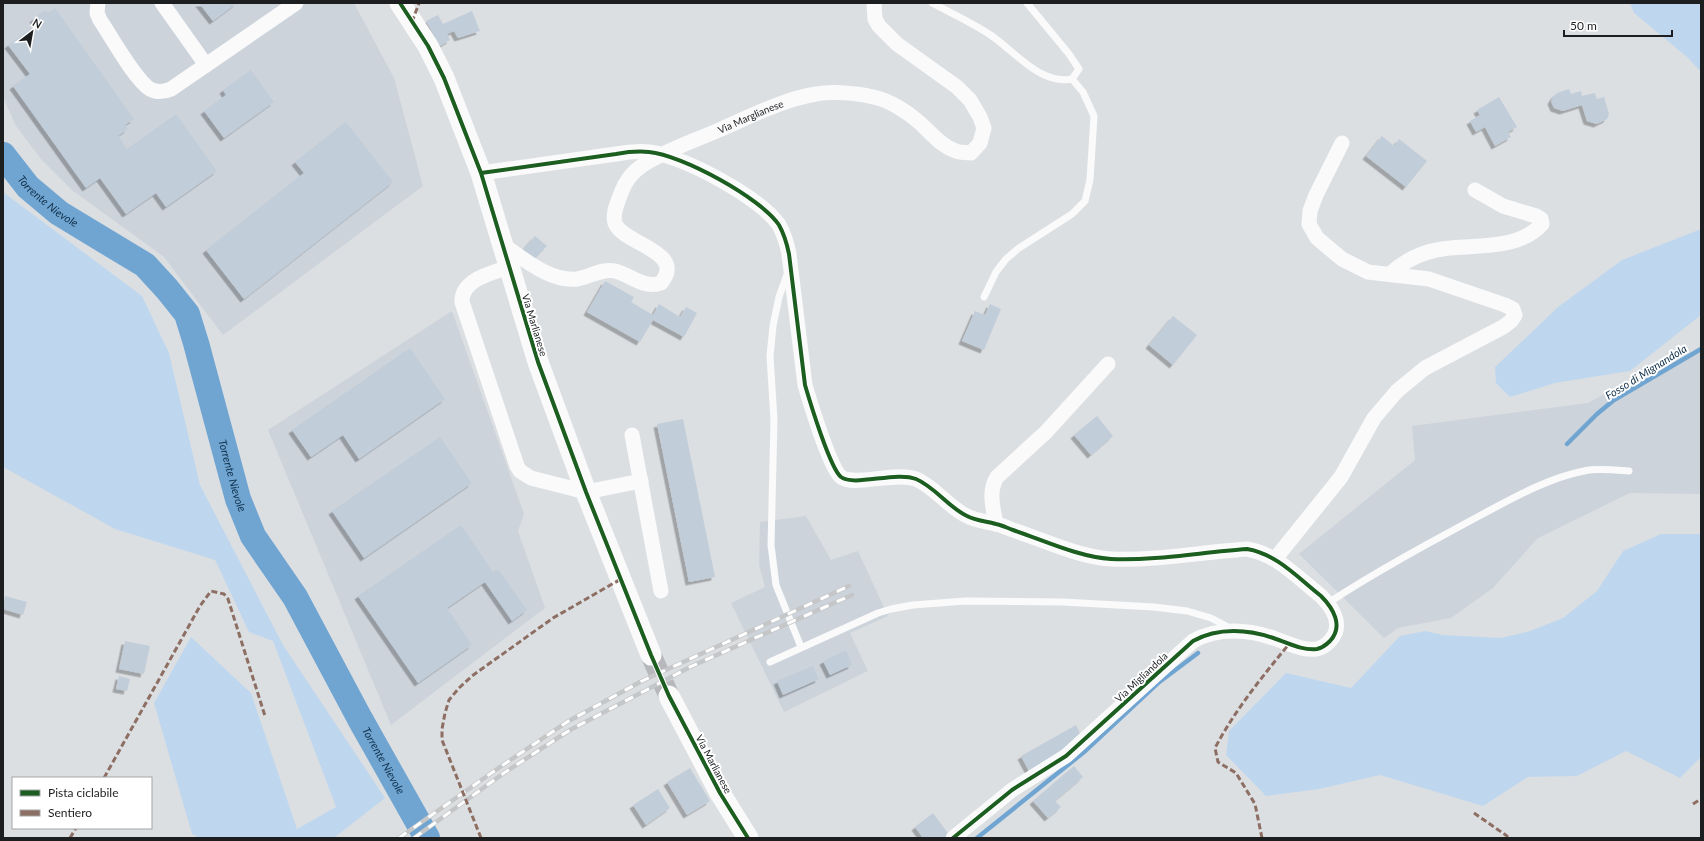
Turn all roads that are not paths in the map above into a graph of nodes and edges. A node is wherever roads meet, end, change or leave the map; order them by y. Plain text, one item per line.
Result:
1 (98, 3) edge
2 (162, 3) edge
3 (296, 3) edge
4 (400, 3) edge
5 (874, 3) edge
6 (932, 3) edge
7 (1027, 3) edge
8 (206, 65) junction
9 (1072, 79) junction
10 (1342, 143) dead end
11 (662, 154) junction
12 (481, 173) junction
13 (1475, 190) dead end
14 (503, 245) junction
15 (790, 266) junction
16 (510, 267) junction
17 (1390, 274) junction
18 (984, 297) dead end
19 (1108, 364) dead end
20 (632, 435) dead end
21 (1629, 471) dead end
22 (640, 481) junction
23 (586, 492) junction
24 (996, 524) junction
25 (1276, 560) junction
26 (661, 591) dead end
27 (1328, 603) junction
28 (1236, 631) junction
29 (801, 647) junction
30 (651, 655) tunnel mouth
31 (770, 662) dead end
32 (669, 696) tunnel mouth
33 (748, 838) edge
34 (953, 838) edge

1 - 8 street
2 - 8 street
3 - 8 street
4 - 12 street, Via Marlianese
5 - 11 street, Via Marglianese
6 - 9 lane
7 - 9 lane
9 - 18 lane
10 - 17 street
11 - 12 street
11 - 14 street, Via Marglianese
11 - 15 street
12 - 14 street, Via Marlianese
13 - 17 street
14 - 16 street, Via Marlianese
15 - 24 street
15 - 29 lane
16 - 23 street, Via Marlianese
16 - 23 street
17 - 25 street
19 - 24 street
20 - 22 street
21 - 27 lane
22 - 23 street
22 - 26 street
23 - 30 street, Via Marlianese
24 - 25 street
25 - 27 street
27 - 28 street, Via Migliandola
28 - 29 lane
28 - 34 street, Via Migliandola
29 - 31 lane
32 - 33 street, Via Marlianese

